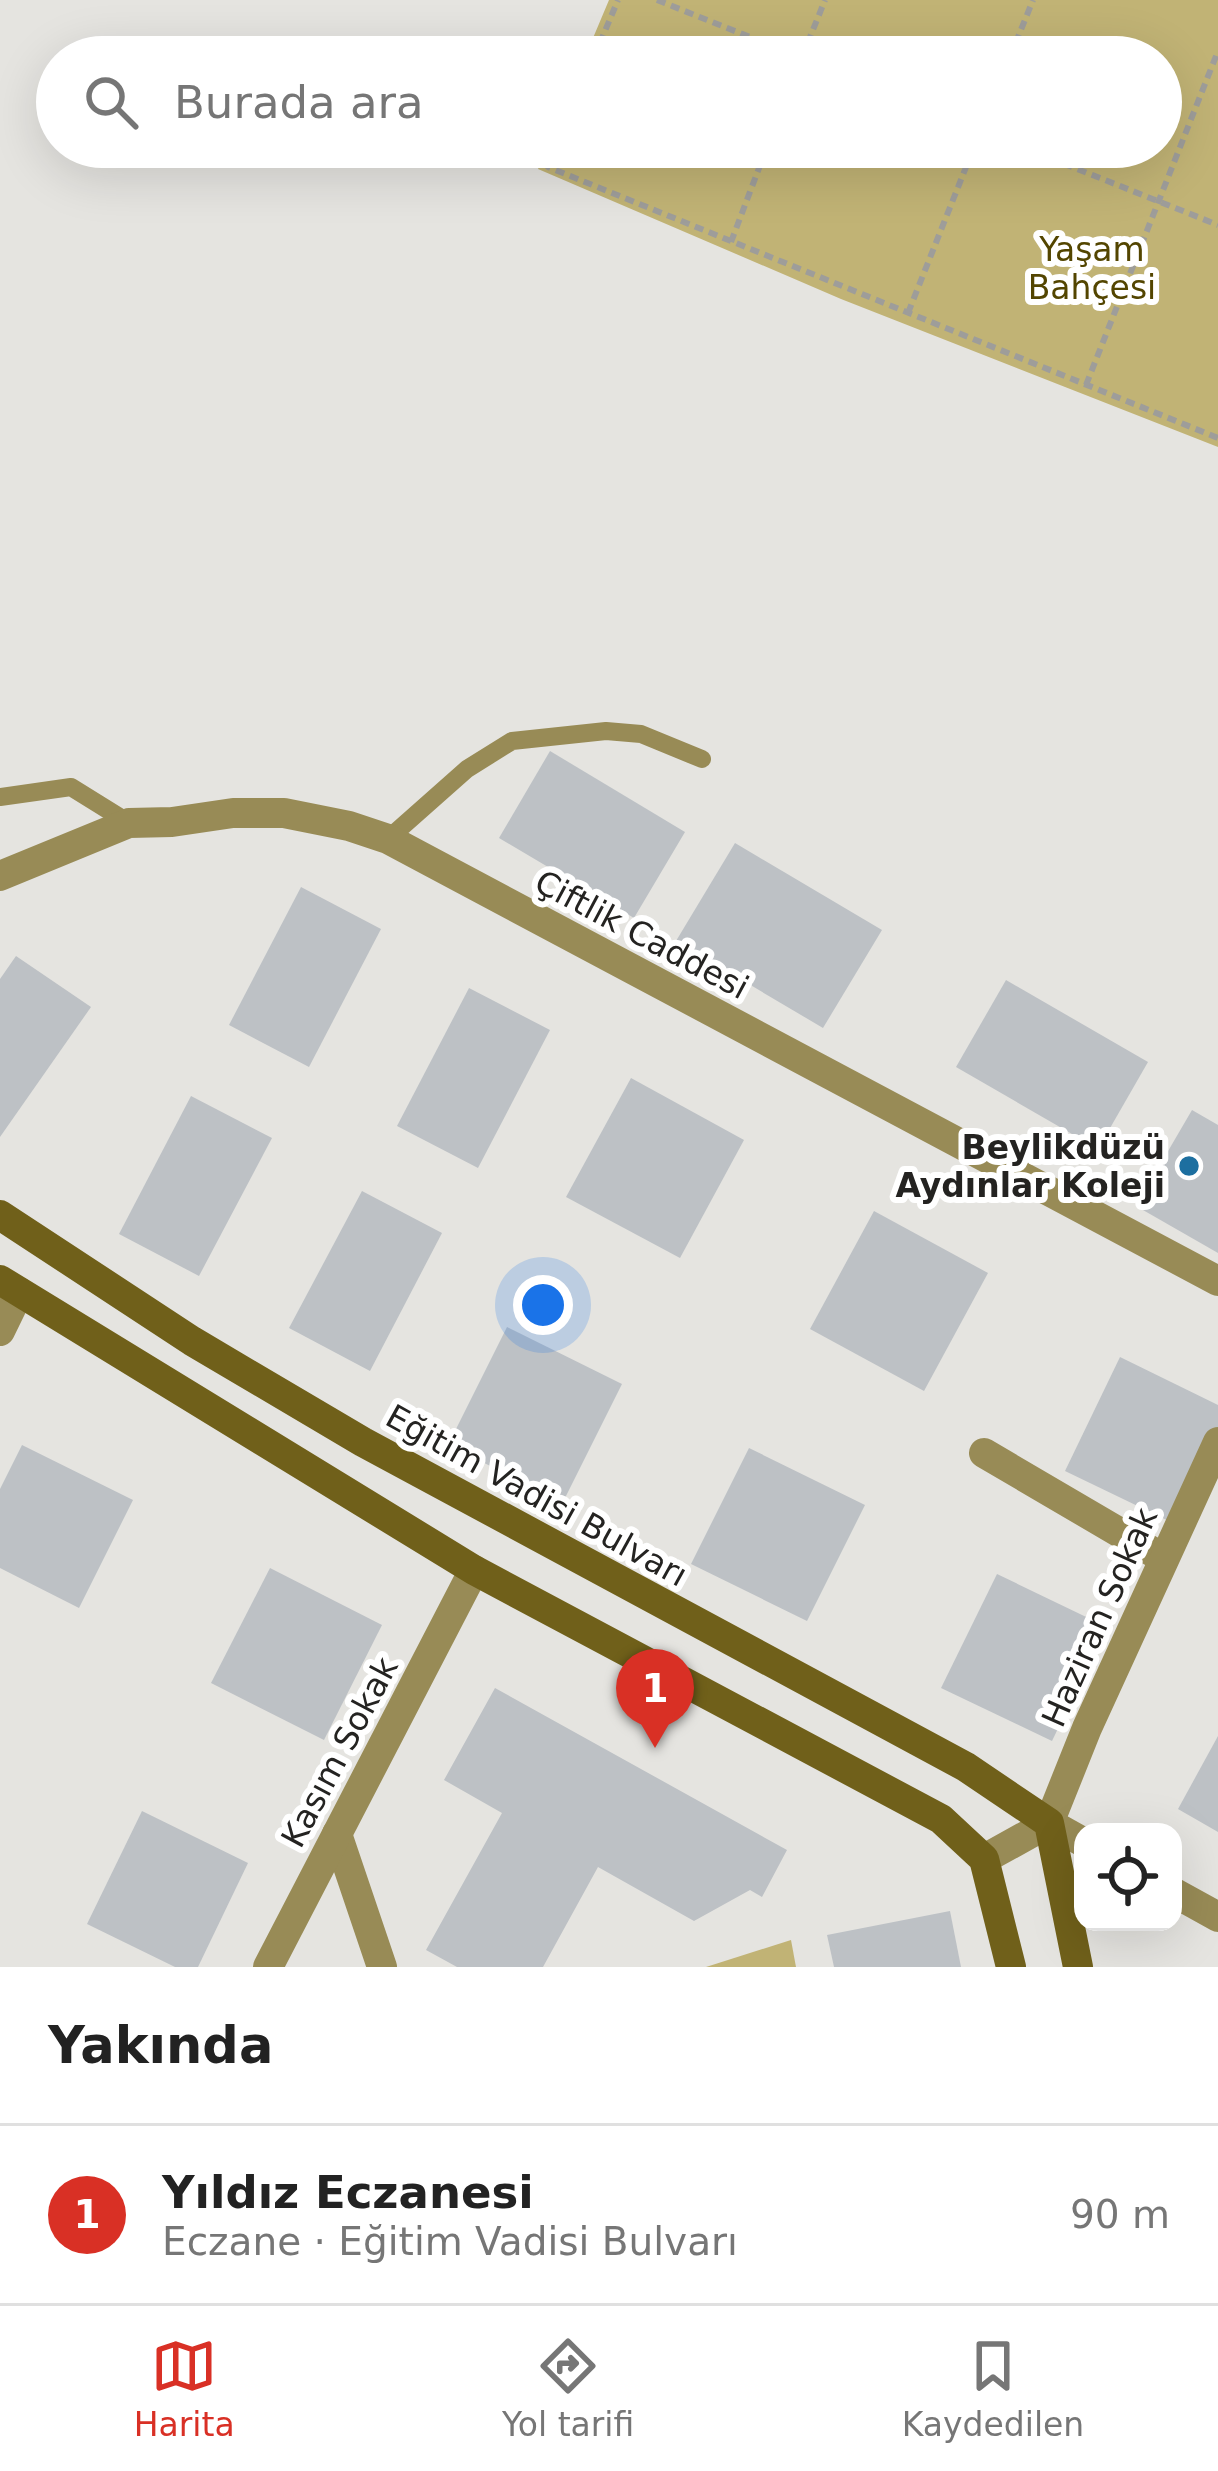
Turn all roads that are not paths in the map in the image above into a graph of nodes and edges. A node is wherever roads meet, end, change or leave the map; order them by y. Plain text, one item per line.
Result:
1 (702, 759) dead end
2 (0, 796) edge
3 (129, 823) junction
4 (388, 839) junction
5 (0, 876) edge
6 (0, 1215) edge
7 (1218, 1281) edge
8 (10, 1286) edge
9 (0, 1330) edge
10 (1218, 1442) edge
11 (984, 1453) dead end
12 (1163, 1558) junction
13 (474, 1570) junction
14 (1049, 1823) junction
15 (337, 1834) junction
16 (1074, 1837) edge
17 (984, 1858) junction
18 (1182, 1897) edge
19 (1218, 1917) edge
20 (268, 1967) edge
21 (382, 1967) edge
22 (1011, 1967) edge
23 (1078, 1967) edge

1 - 4 lane
2 - 3 lane
3 - 4 street, Çiftlik Caddesi
3 - 5 street, Çiftlik Caddesi
4 - 7 street, Çiftlik Caddesi
6 - 14 main road, Eğitim Vadisi Bulvarı
8 - 9 street
8 - 13 main road
10 - 12 street, Haziran Sokak
11 - 12 street
12 - 14 street, Haziran Sokak
13 - 15 street, Kasım Sokak
13 - 17 main road
14 - 16 street
14 - 17 street
14 - 23 main road
15 - 20 street, Kasım Sokak
15 - 21 street
17 - 22 main road
18 - 19 street

